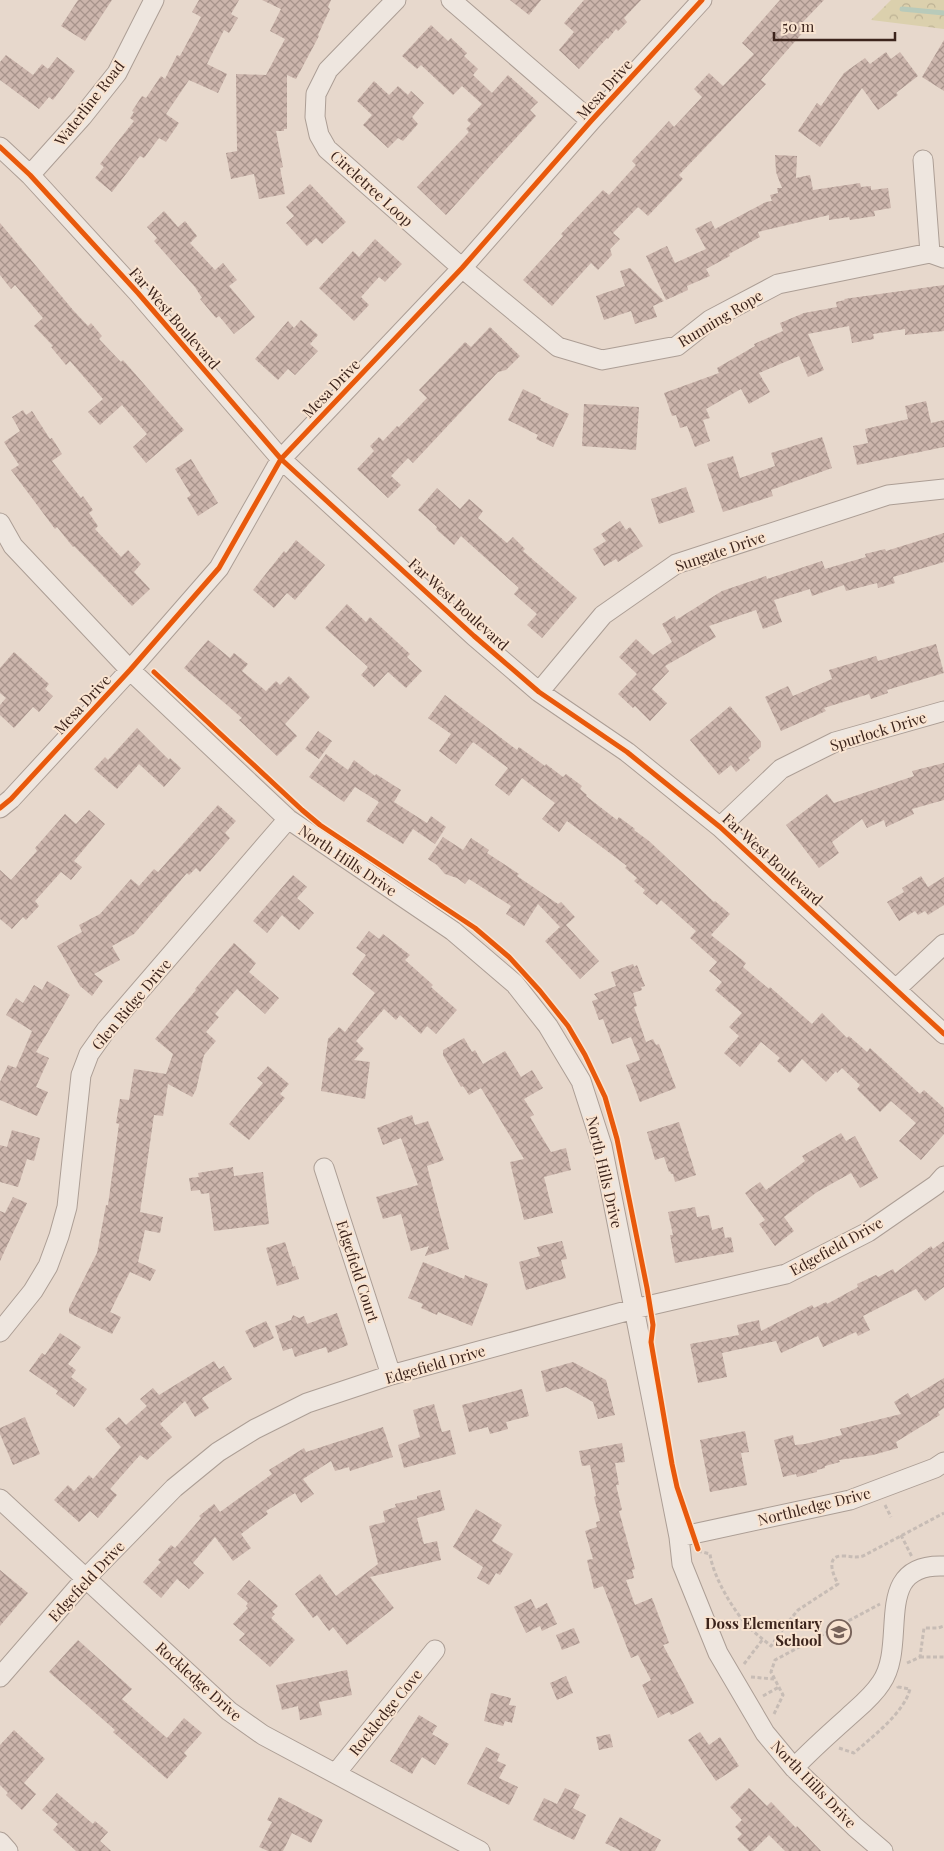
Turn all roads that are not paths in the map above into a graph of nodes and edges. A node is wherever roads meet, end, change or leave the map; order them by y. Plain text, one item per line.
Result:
1 (154, 0) edge
2 (396, 0) edge
3 (451, 0) edge
4 (702, 0) edge
5 (591, 121) junction
6 (0, 147) edge
7 (923, 160) dead end
8 (30, 175) junction
9 (937, 256) edge
10 (462, 268) junction
11 (281, 459) junction
12 (944, 489) edge
13 (0, 523) edge
14 (130, 670) junction
15 (540, 692) junction
16 (944, 711) edge
17 (0, 808) edge
18 (288, 819) junction
19 (720, 827) junction
20 (944, 944) edge
21 (896, 989) junction
22 (944, 1034) edge
23 (324, 1168) dead end
24 (944, 1176) edge
25 (634, 1309) junction
26 (0, 1332) edge
27 (391, 1375) junction
28 (944, 1462) edge
29 (0, 1499) edge
30 (692, 1543) junction
31 (944, 1566) edge
32 (86, 1578) junction
33 (435, 1650) dead end
34 (0, 1677) edge
35 (794, 1768) junction
36 (336, 1773) junction
37 (0, 1842) edge
38 (8, 1851) edge
39 (480, 1851) edge
40 (883, 1851) edge

1 - 8 street, Waterline Road
2 - 10 street, Circletree Loop
3 - 5 street
4 - 5 street, Mesa Drive
5 - 10 street, Mesa Drive
6 - 8 street, Far West Boulevard
7 - 9 street
8 - 11 street, Far West Boulevard
9 - 10 street, Running Rope
10 - 11 street, Mesa Drive
11 - 14 street, Mesa Drive
11 - 15 street, Far West Boulevard
12 - 15 street, Sungate Drive
13 - 14 street, North Hills Drive
14 - 17 street, Mesa Drive
14 - 18 street, North Hills Drive
15 - 19 street, Far West Boulevard
16 - 19 street, Spurlock Drive
18 - 25 street, North Hills Drive
18 - 26 street, Glen Ridge Drive
19 - 21 street, Far West Boulevard
20 - 21 street
21 - 22 street, Far West Boulevard
23 - 27 street, Edgefield Court
24 - 25 street, Edgefield Drive
25 - 27 street, Edgefield Drive
25 - 30 street, North Hills Drive
27 - 32 street, Edgefield Drive
28 - 30 street, Northledge Drive
29 - 32 street, Rockledge Drive
30 - 35 street, North Hills Drive
31 - 35 street
32 - 34 street, Edgefield Drive
32 - 36 street, Rockledge Drive
33 - 36 street, Rockledge Cove
35 - 40 street, North Hills Drive
36 - 39 street, Rockledge Drive
37 - 38 street

